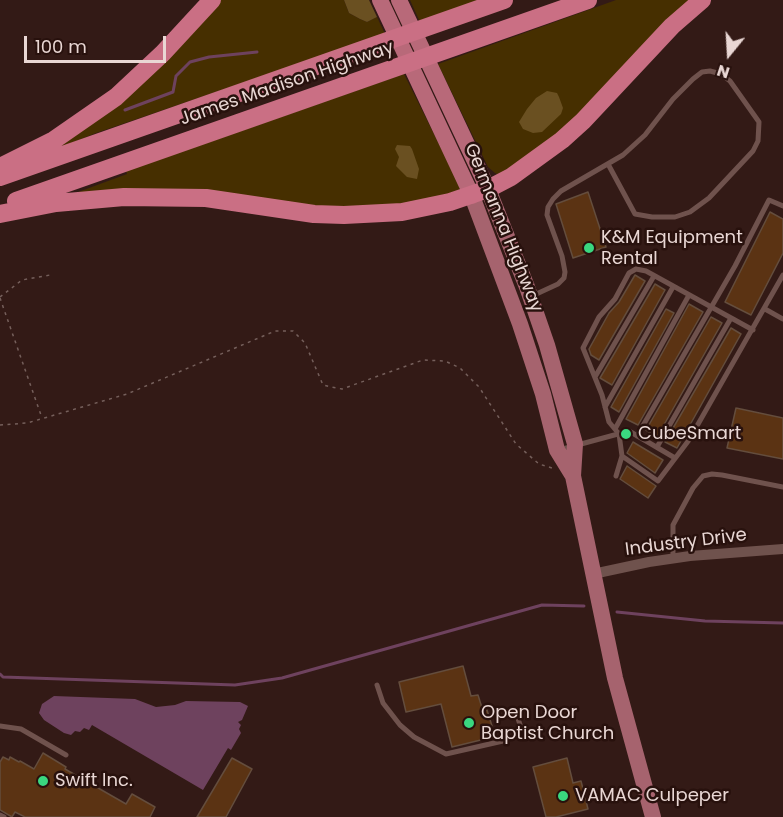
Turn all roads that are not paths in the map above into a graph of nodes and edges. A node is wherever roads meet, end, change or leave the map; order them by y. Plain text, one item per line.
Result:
1 (212, 0) edge
2 (504, 0) edge
3 (588, 0) edge
4 (702, 0) edge
5 (401, 4) edge
6 (384, 7) edge
7 (608, 164) junction
8 (0, 167) edge
9 (0, 177) edge
10 (480, 192) junction
11 (783, 206) edge
12 (0, 207) edge
13 (0, 214) edge
14 (783, 275) edge
15 (654, 276) junction
16 (673, 286) junction
17 (530, 296) junction
18 (689, 296) junction
19 (710, 307) junction
20 (765, 309) junction
21 (731, 318) junction
22 (783, 319) edge
23 (753, 330) junction
24 (595, 377) junction
25 (605, 406) junction
26 (617, 431) junction
27 (637, 436) junction
28 (575, 444) junction
29 (657, 447) junction
30 (557, 450) junction
31 (622, 456) junction
32 (675, 458) junction
33 (573, 476) junction
34 (616, 476) dead end
35 (783, 486) edge
36 (783, 549) edge
37 (673, 558) junction
38 (593, 574) junction
39 (377, 685) dead end
40 (514, 709) dead end
41 (0, 726) edge
42 (66, 754) dead end
43 (0, 815) edge
44 (4, 817) edge
45 (653, 817) edge

1 - 8 highway
2 - 9 highway, James Madison Highway
3 - 12 highway, James Madison Highway
4 - 10 highway
5 - 10 highway, Germanna Highway
6 - 10 highway, Germanna Highway
7 - 7 lane
7 - 17 lane
10 - 13 highway
10 - 17 main road, Germanna Highway
10 - 30 main road, Germanna Highway
11 - 19 lane
14 - 20 lane
15 - 16 lane
15 - 24 lane
15 - 24 lane
16 - 18 lane
16 - 25 lane
17 - 28 main road, Germanna Highway
18 - 19 lane
18 - 26 lane
19 - 21 lane
19 - 27 lane
20 - 22 lane
20 - 23 lane
21 - 23 lane
21 - 29 lane
23 - 32 lane
24 - 25 lane
25 - 26 lane
26 - 27 lane
26 - 28 lane
26 - 31 lane
27 - 29 lane
28 - 30 lane
28 - 33 main road, Germanna Highway
29 - 32 lane
30 - 33 main road, Germanna Highway
31 - 32 lane
31 - 34 lane
33 - 38 main road, Germanna Highway
35 - 37 lane
36 - 37 street, Industry Drive
37 - 38 street, Industry Drive
38 - 45 main road, Germanna Highway
39 - 40 lane
41 - 42 lane
43 - 44 lane

